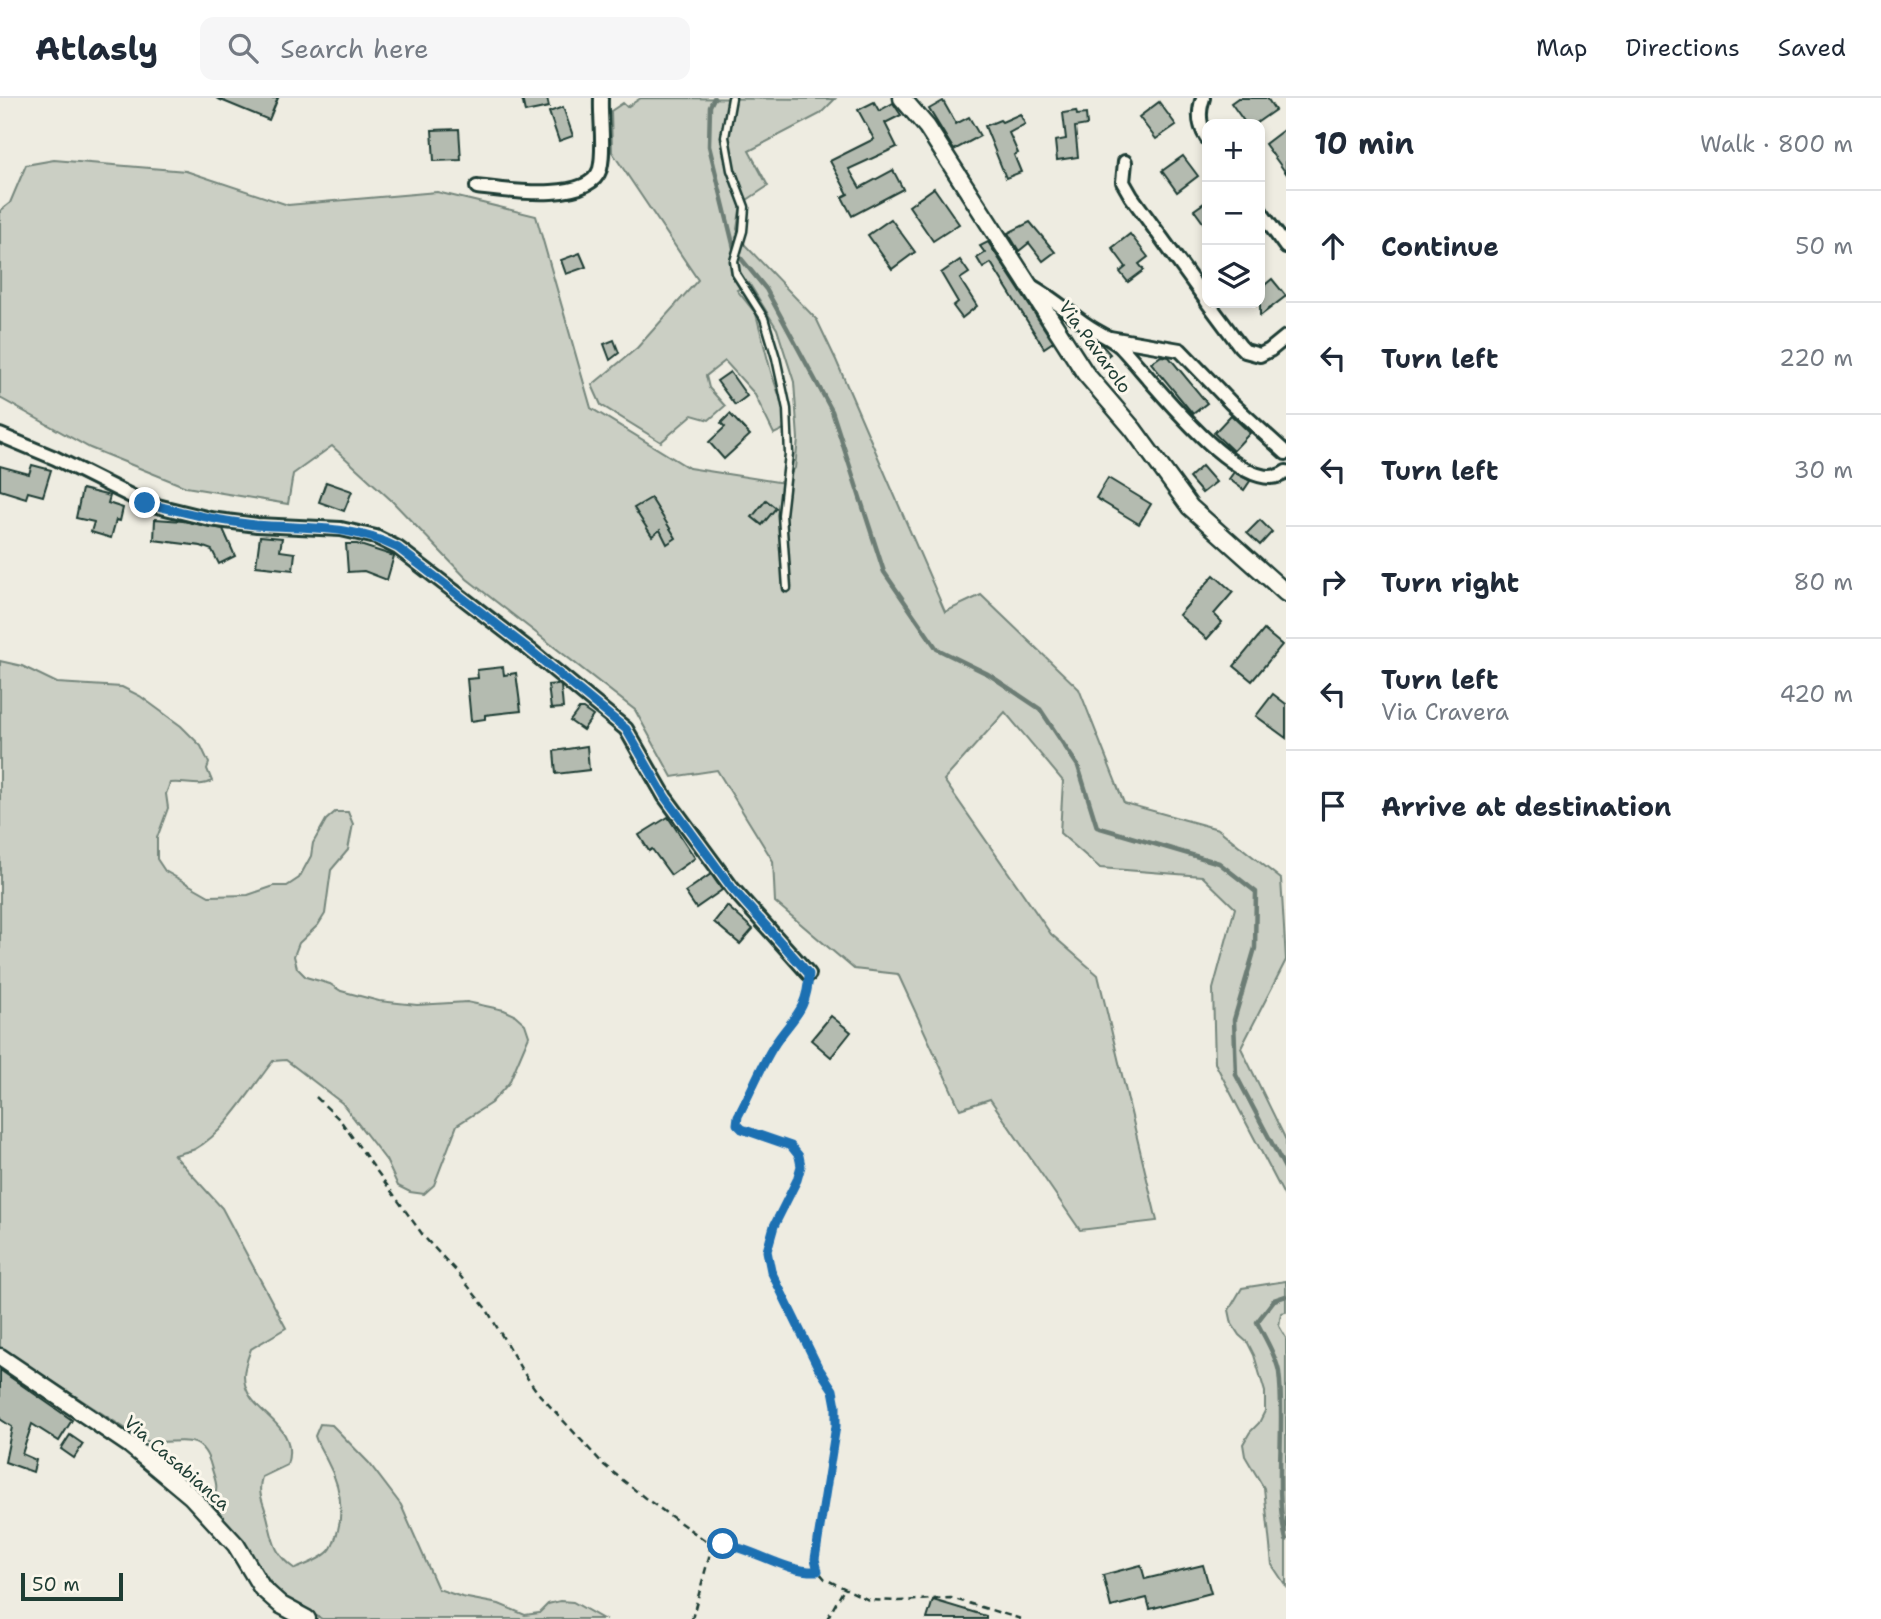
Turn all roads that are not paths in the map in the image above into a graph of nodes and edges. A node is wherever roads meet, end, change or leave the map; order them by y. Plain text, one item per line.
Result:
1 (601, 98) edge
2 (733, 98) edge
3 (902, 98) edge
4 (1203, 98) edge
5 (1202, 128) edge
6 (1125, 162) dead end
7 (477, 187) dead end
8 (1265, 218) edge
9 (1286, 247) edge
10 (1028, 284) junction
11 (1202, 294) edge
12 (1213, 308) edge
13 (1106, 337) junction
14 (1286, 337) edge
15 (0, 435) edge
16 (1286, 453) edge
17 (1286, 472) edge
18 (787, 588) dead end
19 (1286, 593) edge
20 (809, 974) road end
21 (0, 1357) edge
22 (307, 1619) edge

1 - 7 street
2 - 18 lane
3 - 10 street, Via Pavarolo
4 - 5 street
6 - 11 street
8 - 9 street
10 - 13 street
10 - 19 street, Via Pavarolo
12 - 14 street
13 - 16 street
13 - 17 street
15 - 20 street
21 - 22 street, Via Casabianca

